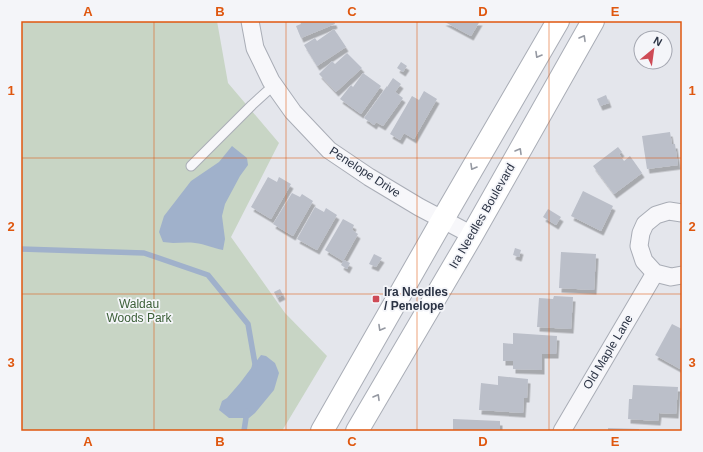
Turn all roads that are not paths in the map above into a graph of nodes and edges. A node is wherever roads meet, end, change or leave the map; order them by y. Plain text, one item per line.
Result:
1 (250, 21) edge
2 (558, 21) edge
3 (593, 21) edge
4 (274, 85) junction
5 (191, 166) dead end
6 (682, 213) edge
7 (443, 219) junction
8 (472, 235) junction
9 (655, 272) junction
10 (682, 275) edge
11 (322, 431) edge
12 (357, 431) edge
13 (562, 431) edge

1 - 4 street, Penelope Drive
2 -> 7 main road
8 -> 3 main road, Ira Needles Boulevard
4 - 5 lane
4 - 7 street, Penelope Drive
6 - 9 street
7 - 8 street, Penelope Drive
7 -> 11 main road
12 -> 8 main road, Ira Needles Boulevard
9 - 10 street
9 - 13 street, Old Maple Lane

